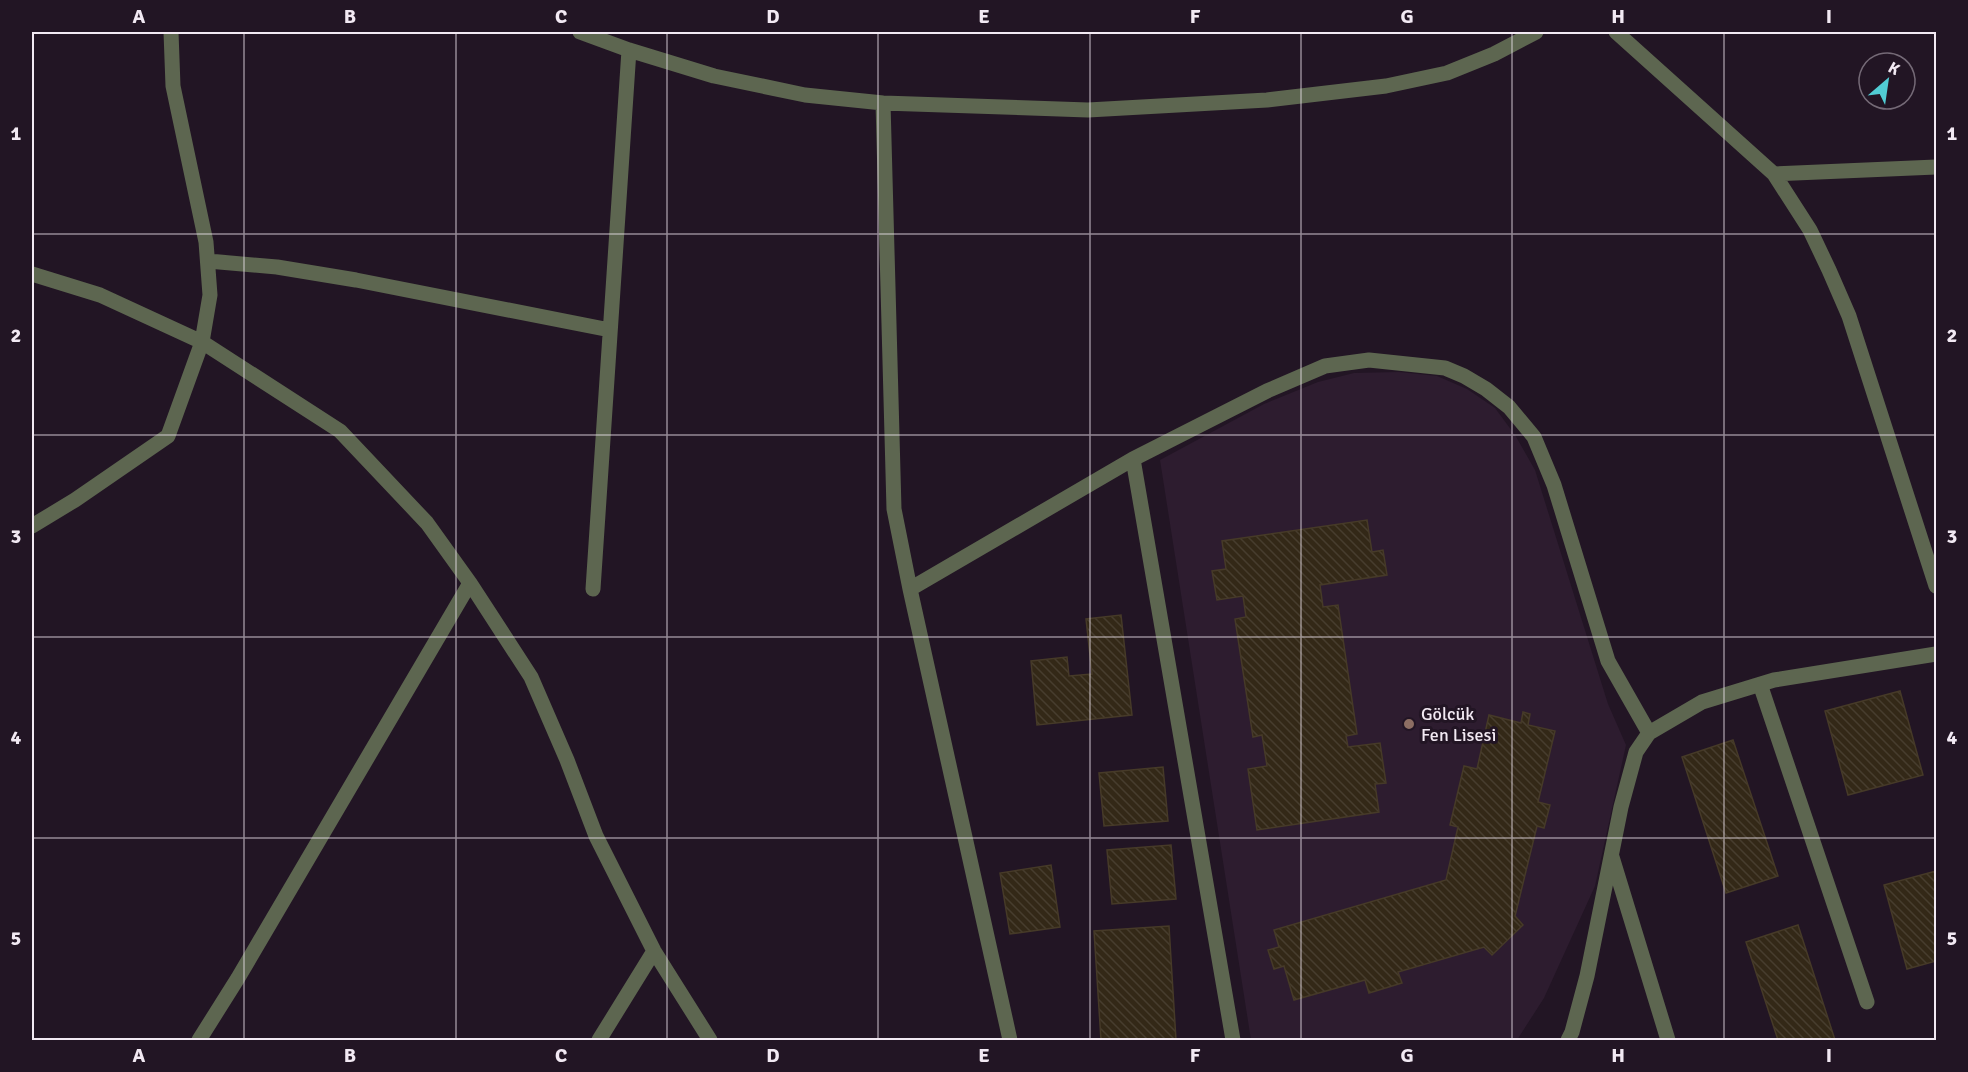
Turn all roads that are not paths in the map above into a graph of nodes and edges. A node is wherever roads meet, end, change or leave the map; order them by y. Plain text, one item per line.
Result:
1 (171, 32) edge
2 (580, 32) edge
3 (1536, 32) edge
4 (1616, 32) edge
5 (629, 50) junction
6 (883, 104) junction
7 (1936, 167) edge
8 (1774, 174) junction
9 (208, 261) junction
10 (32, 274) edge
11 (610, 330) junction
12 (202, 342) junction
13 (1133, 459) junction
14 (32, 526) edge
15 (470, 583) junction
16 (1936, 586) edge
17 (910, 589) junction
18 (593, 590) dead end
19 (1936, 654) edge
20 (1760, 684) junction
21 (1649, 733) junction
22 (1612, 855) junction
23 (654, 951) junction
24 (1867, 1002) dead end
25 (199, 1041) edge
26 (599, 1041) edge
27 (710, 1041) edge
28 (1011, 1041) edge
29 (1233, 1041) edge
30 (1568, 1041) edge
31 (1668, 1041) edge

1 - 9 street
2 - 5 street
3 - 6 street
4 - 8 street
5 - 6 street
5 - 11 street
6 - 17 street
7 - 8 street
8 - 16 street
9 - 11 street
9 - 12 street
10 - 12 street
11 - 18 street
12 - 14 street
12 - 15 street
13 - 17 street
13 - 21 street
13 - 29 street
15 - 23 street
15 - 25 street
17 - 28 street
19 - 20 street
20 - 21 street
20 - 24 street
21 - 22 street
22 - 30 street
22 - 31 street
23 - 26 street
23 - 27 street

